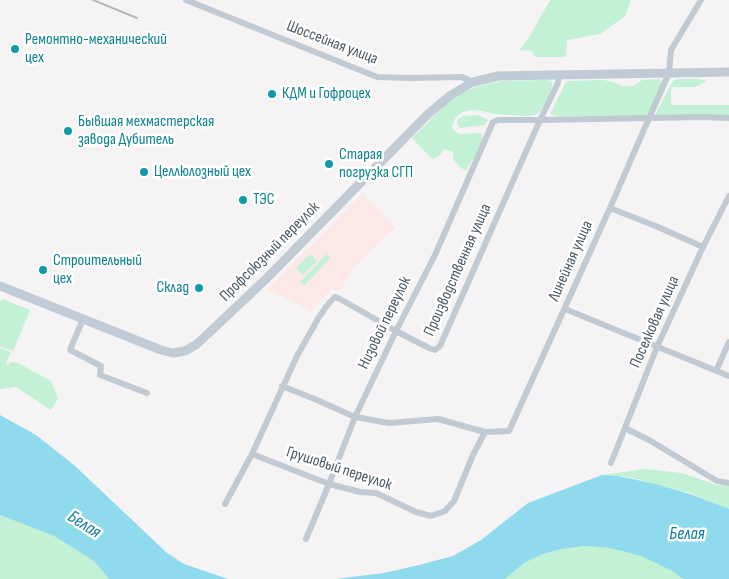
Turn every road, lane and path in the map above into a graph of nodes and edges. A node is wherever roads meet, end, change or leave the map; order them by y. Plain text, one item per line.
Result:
1 (186, 0) edge
2 (702, 0) edge
3 (729, 72) edge
4 (669, 73) junction
5 (560, 75) junction
6 (473, 82) junction
7 (451, 95) joint
8 (649, 118) junction
9 (729, 118) edge
10 (540, 120) junction
11 (729, 196) edge
12 (610, 208) junction
13 (703, 247) junction
14 (0, 286) edge
15 (565, 309) junction
16 (83, 319) junction
17 (396, 331) junction
18 (729, 342) edge
19 (658, 347) junction
20 (716, 371) junction
21 (729, 376) edge
22 (282, 386) junction
23 (147, 393) dead end
24 (355, 417) junction
25 (625, 428) junction
26 (485, 432) junction
27 (252, 454) junction
28 (611, 463) dead end
29 (729, 483) edge
30 (330, 484) junction
31 (225, 504) dead end
32 (306, 538) dead end

1 - 6 street, Шоссейная улица
2 - 4 street, Линейная улица
3 - 4 main road, Шоссейная улица
4 - 5 main road, Шоссейная улица
4 - 8 street, Линейная улица
5 - 6 main road, Шоссейная улица
5 - 10 street, Производственная улица
6 - 7 main road, Шоссейная улица
7 - 16 main road, Профсоюзный переулок
8 - 9 street
8 - 10 street
8 - 12 street, Линейная улица
10 - 17 street, Низовой переулок
10 - 17 street, Производственная улица
11 - 13 street, Поселковая улица
12 - 13 street
12 - 15 street, Линейная улица
13 - 19 street, Поселковая улица
14 - 16 main road, Профсоюзный переулок
15 - 19 street
15 - 26 street, Линейная улица
16 - 23 street
17 - 22 street, Производственная улица
17 - 24 street, Низовой переулок
18 - 20 street
19 - 20 street
19 - 25 street, Поселковая улица
20 - 21 street
22 - 24 street
22 - 27 street, Производственная улица
24 - 26 street
24 - 30 street, Низовой переулок
25 - 28 street, Поселковая улица
25 - 29 street
26 - 30 street, Грушовый переулок
27 - 30 street, Грушовый переулок
27 - 31 street, Производственная улица
30 - 32 street, Низовой переулок

